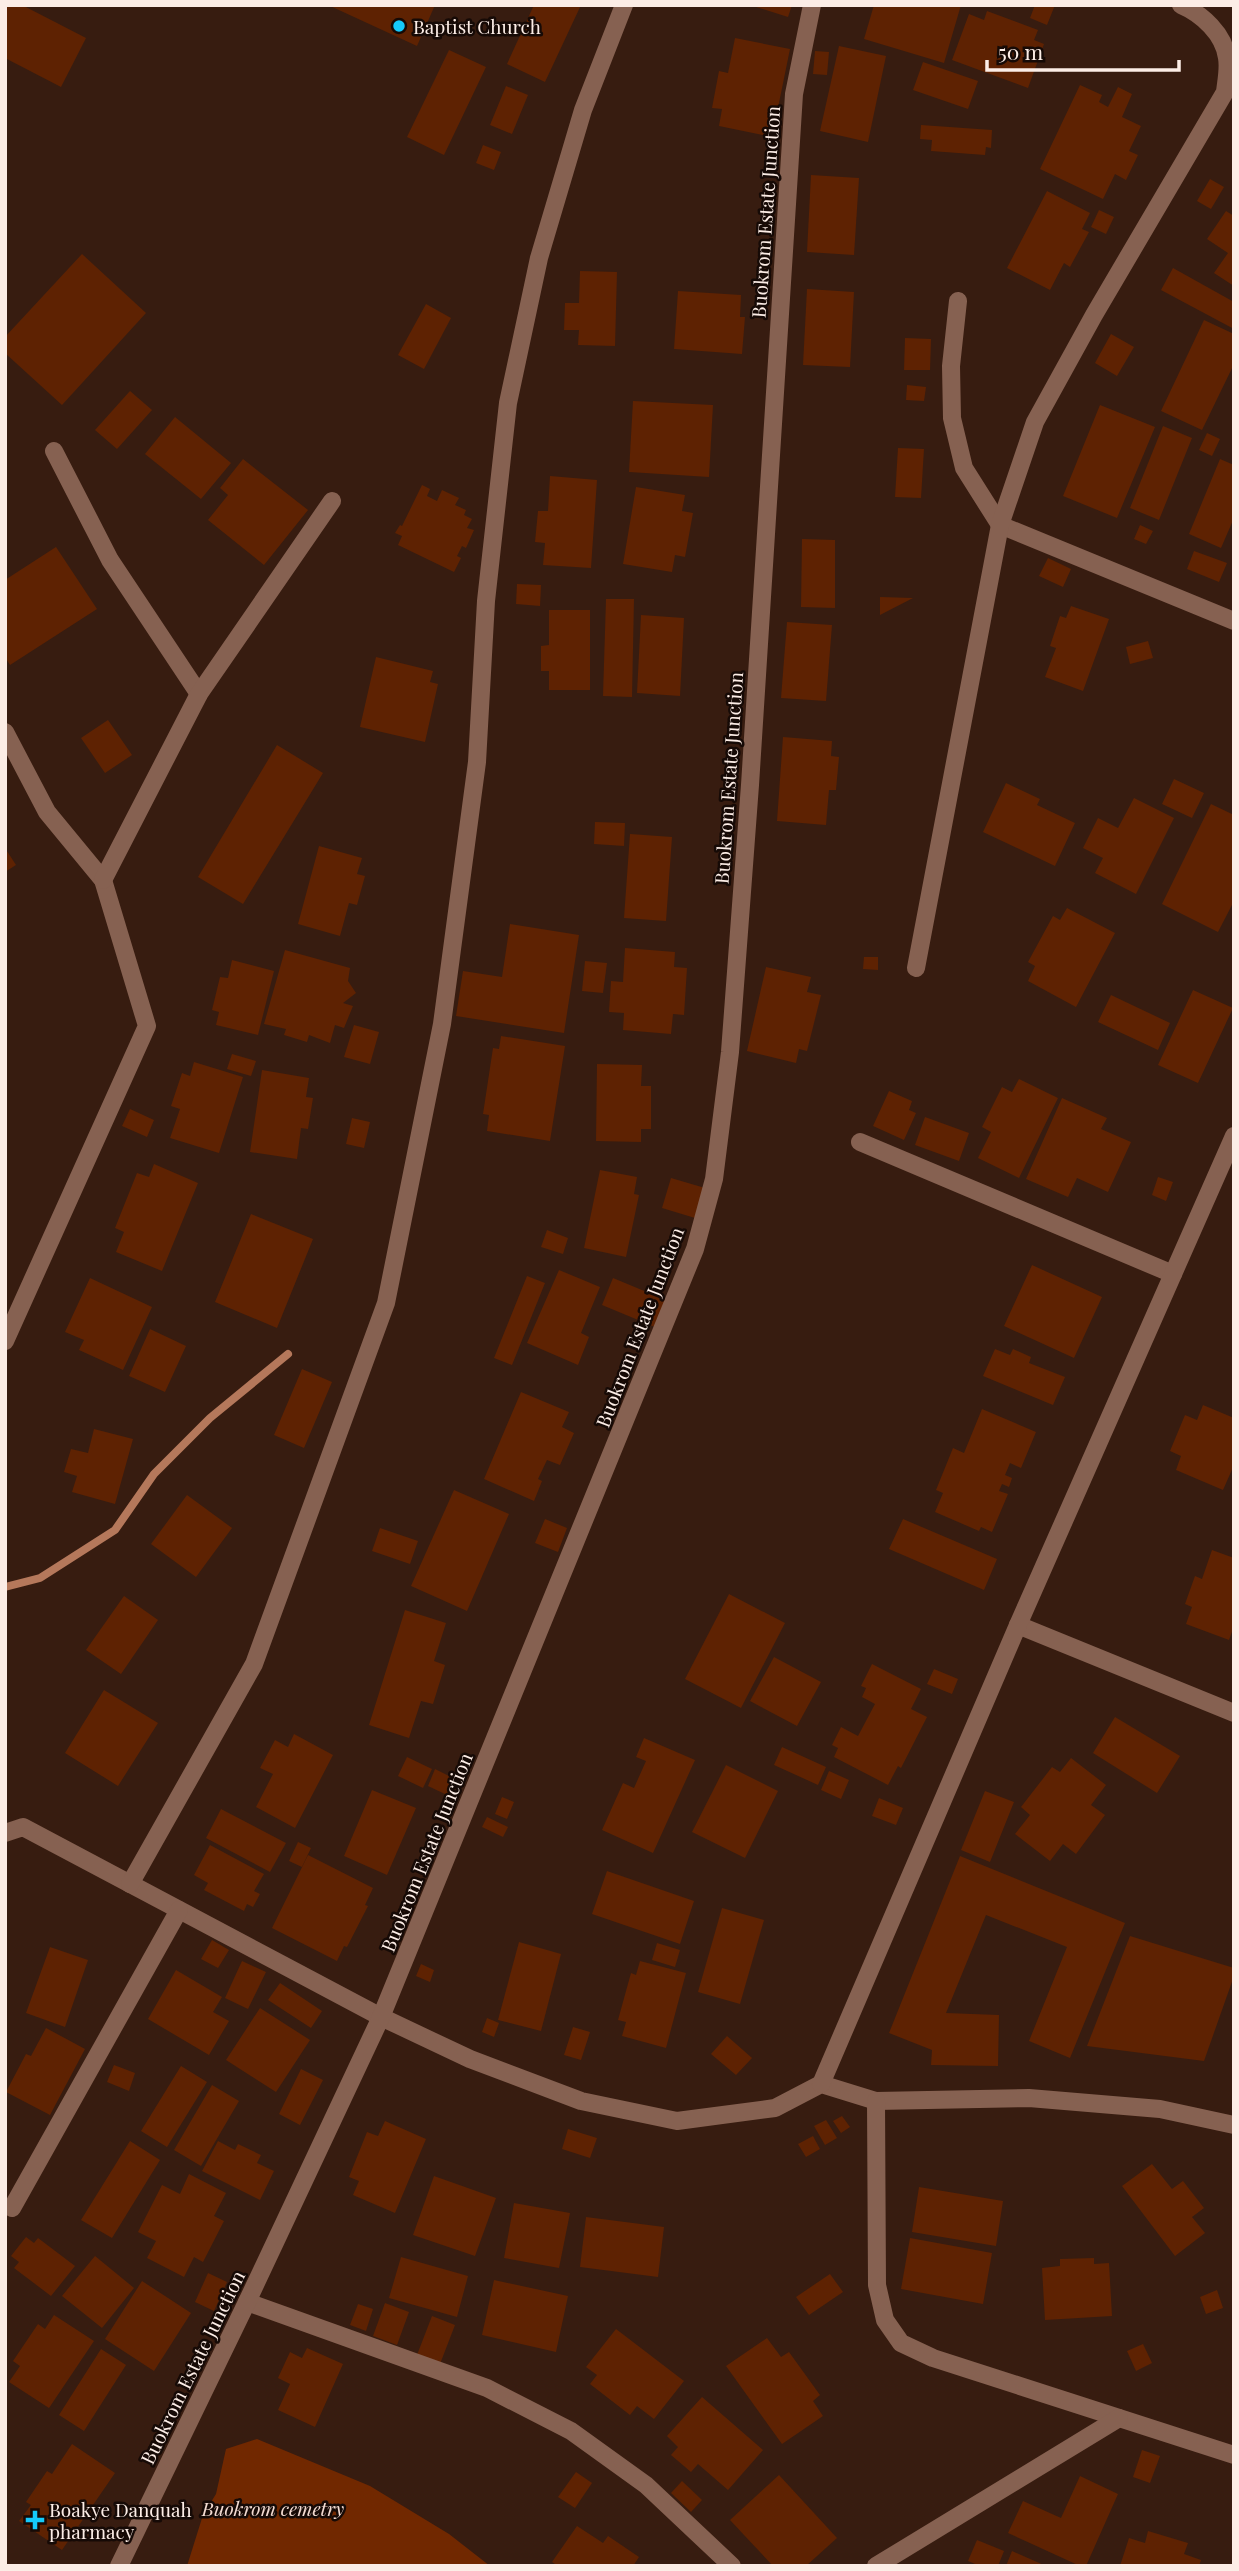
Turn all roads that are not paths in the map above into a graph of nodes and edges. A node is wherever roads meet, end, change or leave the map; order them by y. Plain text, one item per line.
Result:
1 (624, 5) edge
2 (812, 5) edge
3 (1181, 5) edge
4 (958, 301) dead end
5 (54, 452) dead end
6 (332, 501) dead end
7 (1000, 524) junction
8 (1234, 621) edge
9 (199, 694) junction
10 (5, 733) edge
11 (103, 880) junction
12 (916, 968) dead end
13 (1234, 1136) edge
14 (859, 1142) dead end
15 (1173, 1274) junction
16 (5, 1341) edge
17 (1018, 1625) junction
18 (1234, 1713) edge
19 (5, 1833) edge
20 (130, 1884) junction
21 (179, 1910) junction
22 (381, 2017) junction
23 (821, 2084) junction
24 (876, 2101) junction
25 (1234, 2124) edge
26 (12, 2208) dead end
27 (247, 2302) junction
28 (1119, 2418) junction
29 (1234, 2455) edge
30 (119, 2566) edge
31 (732, 2566) edge
32 (876, 2566) edge

1 - 20 street
2 - 22 street, Buokrom Estate Junction
3 - 7 street
4 - 7 street
5 - 9 street
6 - 9 street
7 - 8 street
7 - 12 street
9 - 11 street
10 - 11 street
11 - 16 street
13 - 15 street
14 - 15 street
15 - 17 street
17 - 18 street
17 - 23 street
19 - 20 street
20 - 21 street
21 - 22 street
21 - 26 street
22 - 23 street
22 - 27 street, Buokrom Estate Junction
23 - 24 street
24 - 25 street
24 - 28 street
27 - 30 street, Buokrom Estate Junction
27 - 31 street
28 - 29 street
28 - 32 street

